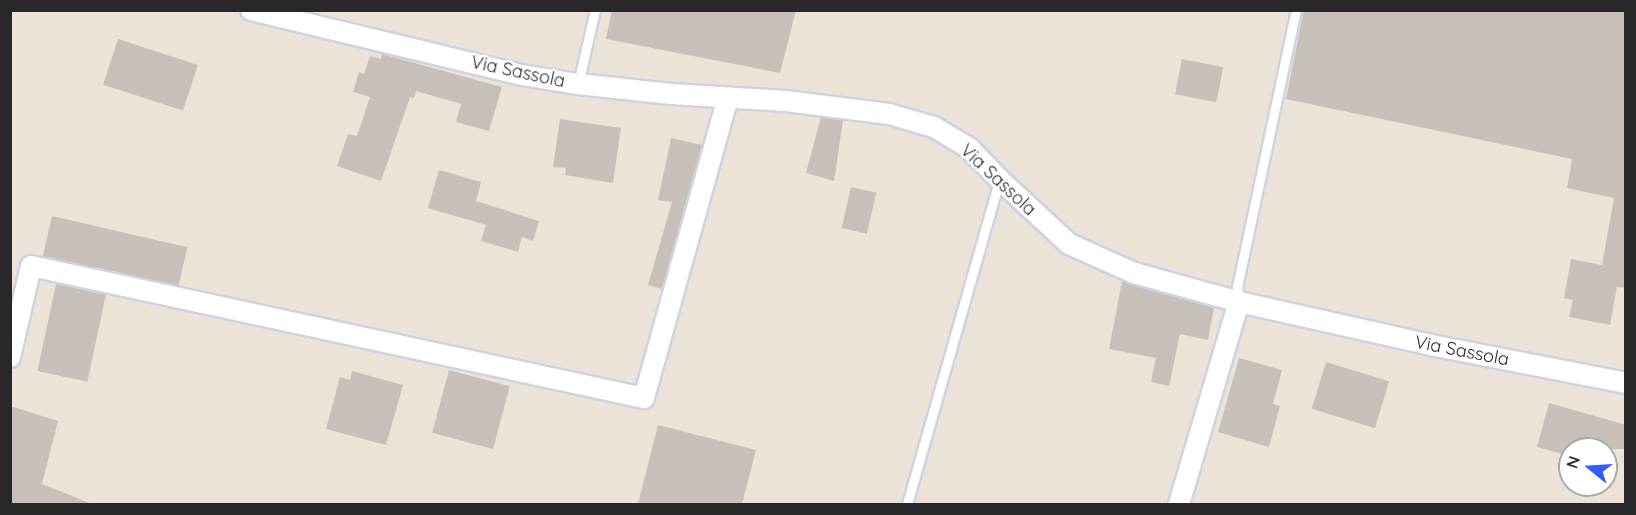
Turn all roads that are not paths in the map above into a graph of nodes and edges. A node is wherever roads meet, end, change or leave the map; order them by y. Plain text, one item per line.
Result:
1 (251, 10) edge
2 (594, 10) edge
3 (1296, 10) edge
4 (578, 84) junction
5 (728, 98) junction
6 (1000, 180) junction
7 (1239, 302) junction
8 (10, 357) edge
9 (1626, 383) edge
10 (907, 504) edge
11 (1179, 504) edge

1 - 4 street, Via Sassola
2 - 4 lane
3 - 7 lane
4 - 5 street, Via Sassola
5 - 6 street, Via Sassola
5 - 8 street
6 - 7 street, Via Sassola
6 - 10 lane
7 - 9 street, Via Sassola
7 - 11 street

